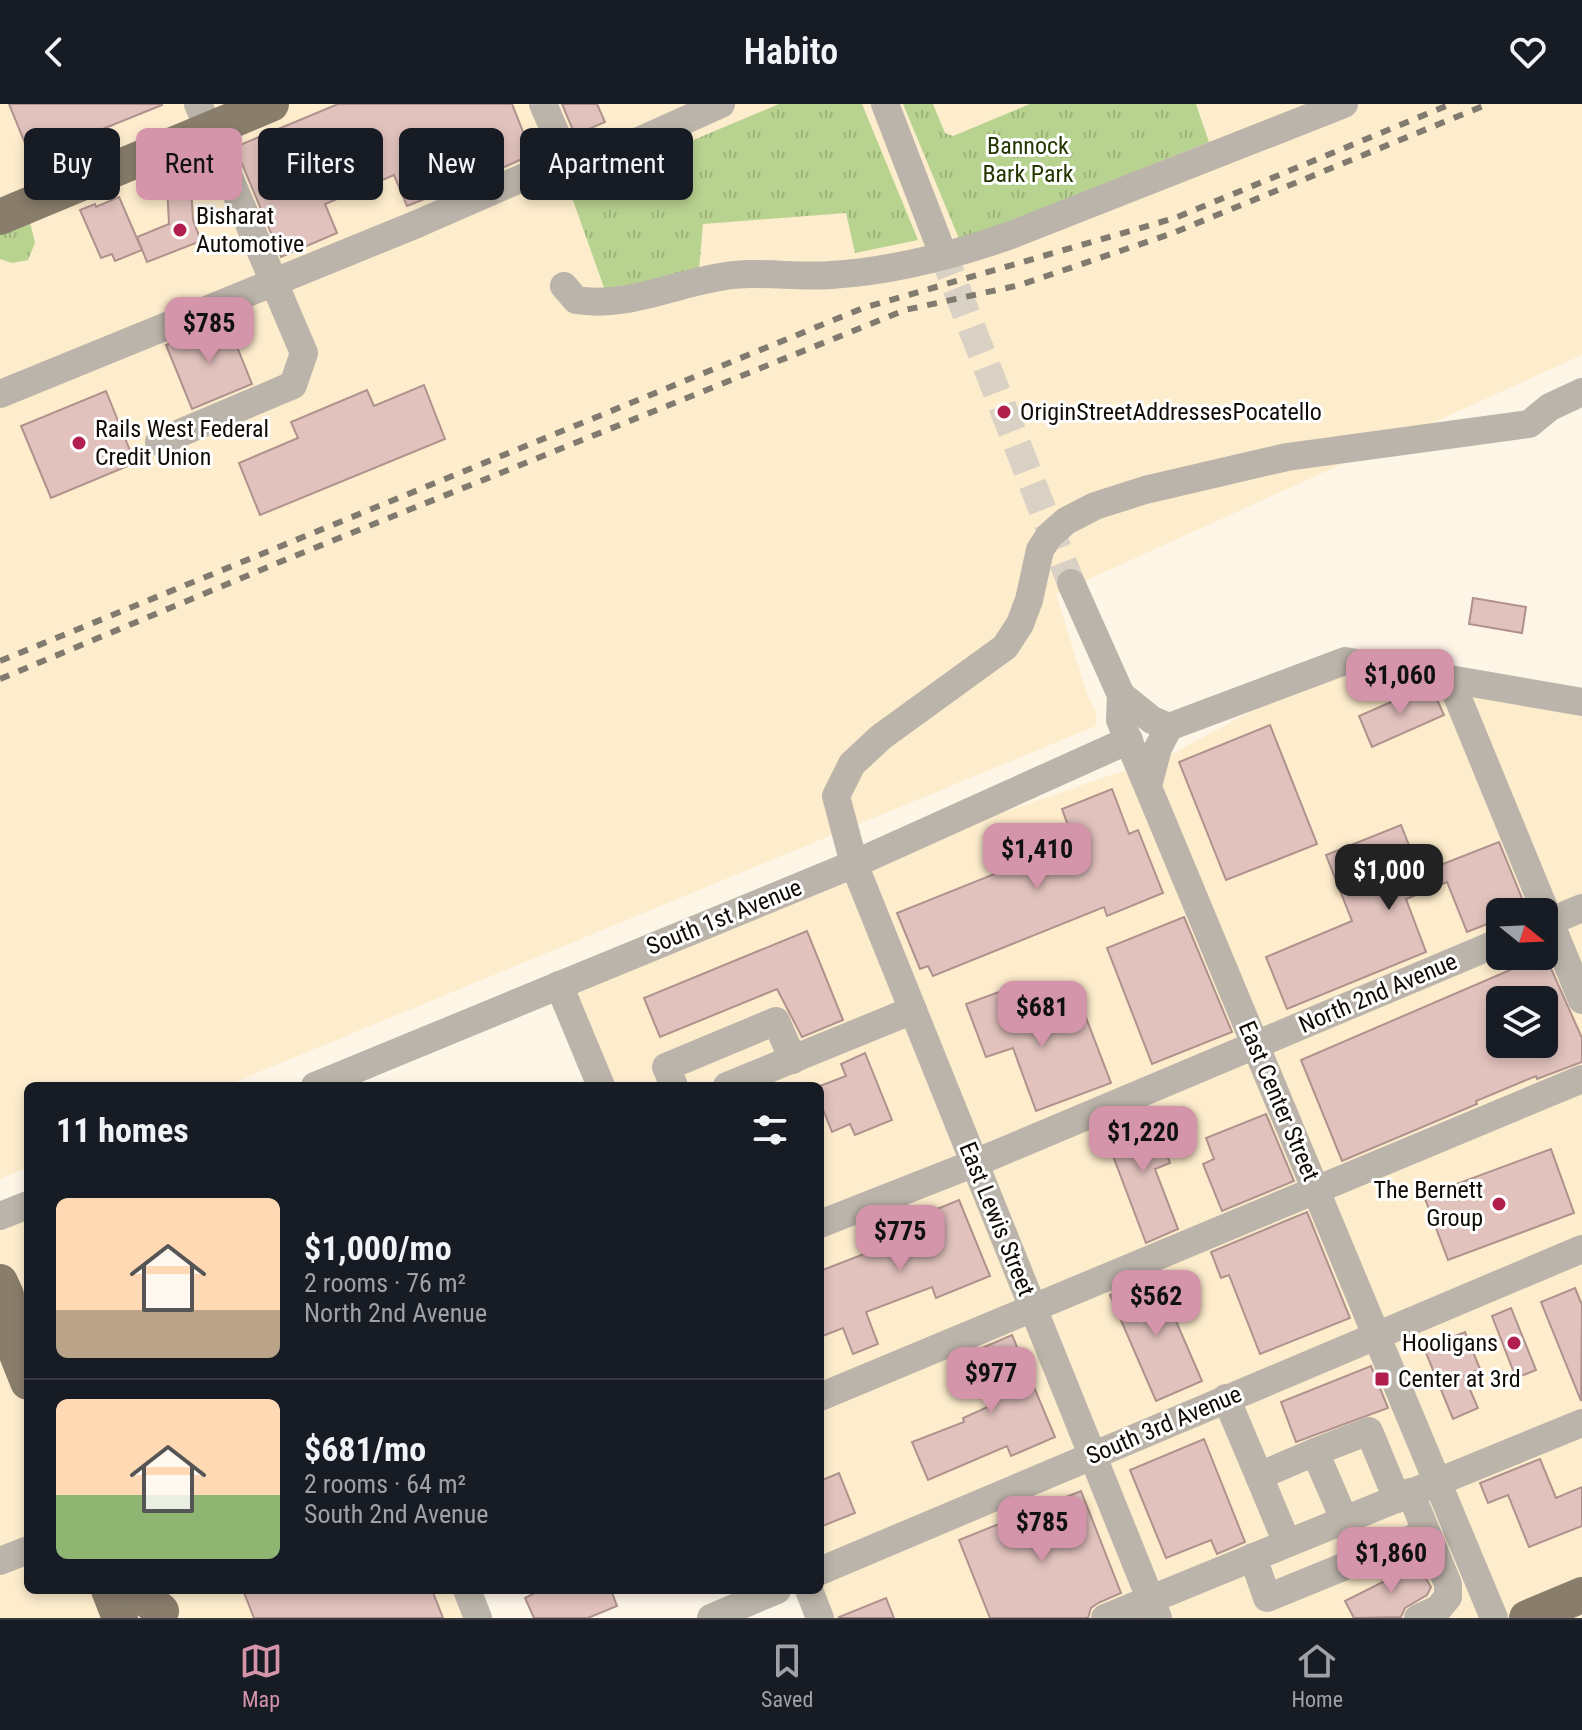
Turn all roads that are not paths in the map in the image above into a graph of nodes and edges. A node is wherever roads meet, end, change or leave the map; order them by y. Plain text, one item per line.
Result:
1 (271, 104) edge
2 (543, 104) edge
3 (721, 104) edge
4 (885, 104) edge
5 (1344, 104) edge
6 (204, 117) edge
7 (553, 128) edge
8 (668, 128) edge
9 (520, 179) edge
10 (0, 217) edge
11 (941, 249) tunnel mouth
12 (274, 282) junction
13 (564, 286) dead end
14 (1582, 392) edge
15 (0, 394) edge
16 (159, 442) dead end
17 (1071, 583) tunnel mouth
18 (1450, 679) junction
19 (1121, 695) junction
20 (1582, 702) edge
21 (1169, 727) junction
22 (1129, 740) junction
23 (1148, 786) junction
24 (854, 864) junction
25 (1537, 898) edge
26 (1582, 908) edge
27 (1558, 918) edge
28 (1558, 947) edge
29 (1486, 948) edge
30 (559, 985) junction
31 (1582, 1000) edge
32 (913, 1010) junction
33 (1255, 1045) junction
34 (793, 1060) junction
35 (1582, 1079) edge
36 (325, 1082) edge
37 (599, 1082) edge
38 (672, 1082) edge
39 (737, 1082) edge
40 (975, 1163) junction
41 (1316, 1190) junction
42 (24, 1207) edge
43 (0, 1216) edge
44 (824, 1222) edge
45 (1582, 1249) edge
46 (11, 1299) edge
47 (1033, 1308) junction
48 (1376, 1334) junction
49 (24, 1372) edge
50 (824, 1395) edge
51 (1226, 1398) junction
52 (1582, 1423) edge
53 (1315, 1452) junction
54 (1093, 1455) junction
55 (1259, 1476) junction
56 (1437, 1482) junction
57 (1403, 1495) junction
58 (1344, 1519) junction
59 (1426, 1533) junction
60 (1287, 1543) junction
61 (24, 1552) edge
62 (1253, 1557) junction
63 (0, 1561) edge
64 (824, 1569) edge
65 (111, 1594) edge
66 (469, 1594) edge
67 (768, 1594) edge
68 (811, 1594) edge
69 (1582, 1595) edge
70 (1154, 1608) edge
71 (1271, 1612) edge
72 (120, 1618) edge
73 (478, 1618) edge
74 (711, 1618) edge
75 (820, 1618) edge
76 (1105, 1618) edge
77 (1418, 1618) edge
78 (1494, 1618) edge
79 (1527, 1618) edge

1 - 6 main road
2 - 7 street
3 - 8 street
4 - 11 street
5 - 13 street
6 - 10 main road
6 - 12 street
9 - 12 street
12 - 15 street
12 - 16 street
14 - 24 street, East Lewis Street
17 - 19 street, East Center Street
18 - 20 street
18 - 21 street
18 - 25 street
19 - 21 street
19 - 22 street, East Center Street
21 - 23 street
22 - 23 street, East Center Street
22 - 24 street, South 1st Avenue
23 - 33 street, East Center Street
24 - 30 street, South 1st Avenue
24 - 32 street, East Lewis Street
26 - 27 street
28 - 31 street
29 - 33 street, North 2nd Avenue
30 - 36 street, South 1st Avenue
30 - 37 street
32 - 34 street
32 - 40 street, East Lewis Street
33 - 40 street, North 2nd Avenue
33 - 41 street, East Center Street
34 - 38 street
34 - 39 street
35 - 41 street
40 - 44 street, North 2nd Avenue
40 - 47 street, East Lewis Street
41 - 47 street
41 - 48 street, East Center Street
42 - 43 street
45 - 48 street, South 3rd Avenue
46 - 49 main road
47 - 50 street
47 - 54 street, East Lewis Street
48 - 51 street, South 3rd Avenue
48 - 56 street, East Center Street
51 - 54 street, South 3rd Avenue
51 - 55 street
52 - 56 street
53 - 55 street
53 - 57 street
53 - 58 street
54 - 64 street, South 3rd Avenue
54 - 70 street, East Lewis Street
55 - 60 street
56 - 57 street
56 - 78 street, East Center Street
57 - 58 street
57 - 59 street
58 - 60 street
59 - 71 street
59 - 77 street
60 - 62 street
61 - 63 street
62 - 70 street
62 - 71 street
65 - 72 main road
66 - 73 street
67 - 74 street
68 - 75 street
69 - 79 main road
70 - 76 street

